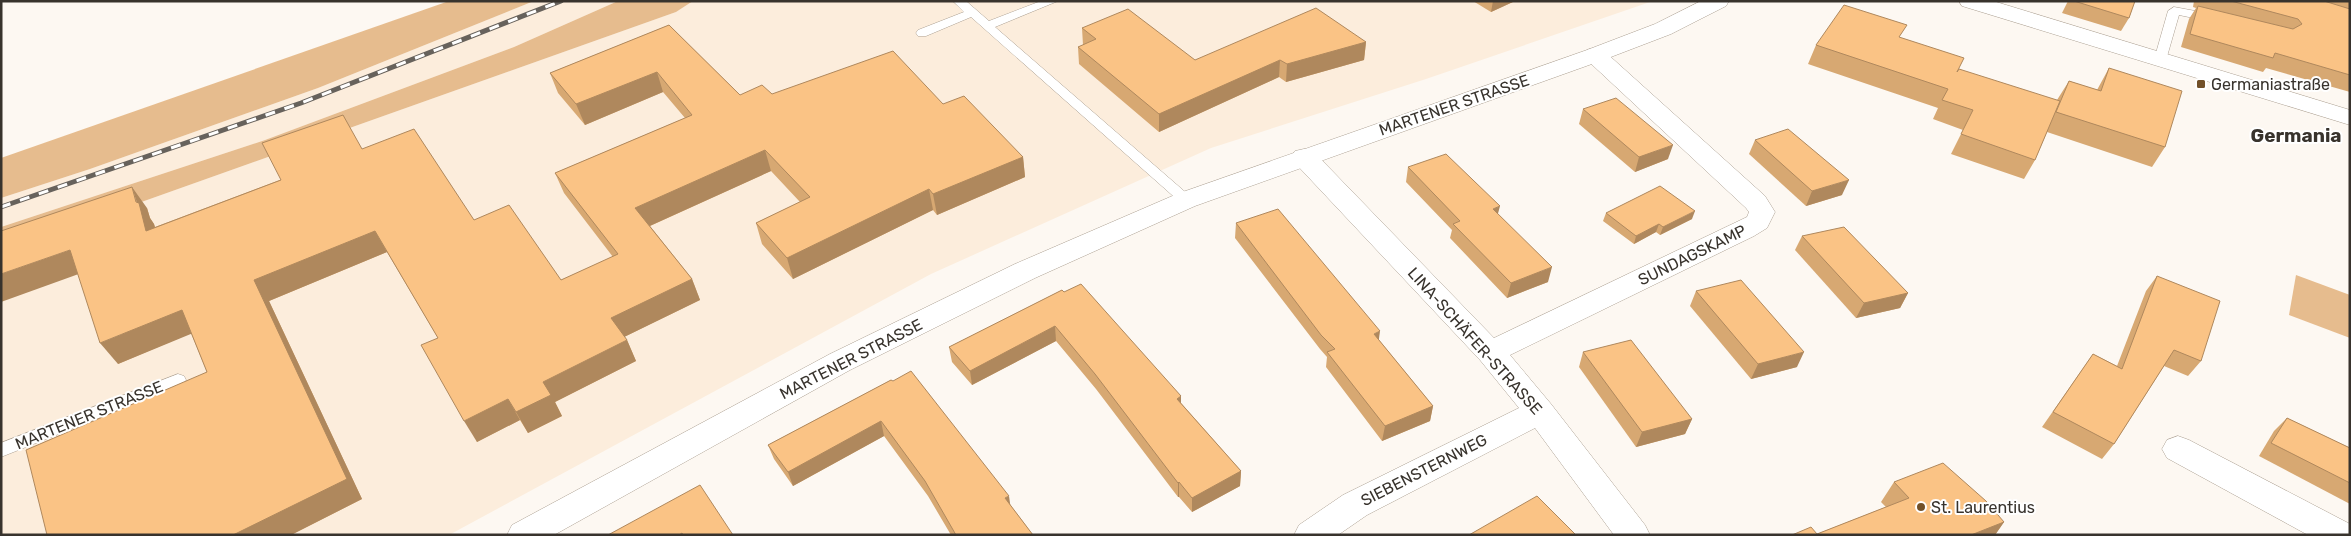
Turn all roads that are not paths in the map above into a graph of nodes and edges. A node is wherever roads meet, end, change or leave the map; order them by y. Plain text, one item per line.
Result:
1 (959, 1) edge
2 (1052, 1) edge
3 (1718, 1) edge
4 (1970, 1) edge
5 (971, 13) junction
6 (2223, 21) edge
7 (986, 26) junction
8 (922, 33) dead end
9 (1595, 55) junction
10 (2160, 60) junction
11 (2350, 118) edge
12 (1304, 157) junction
13 (1186, 200) junction
14 (1490, 352) junction
15 (178, 380) dead end
16 (1540, 412) junction
17 (2178, 449) dead end
18 (1, 450) edge
19 (524, 535) edge
20 (1311, 535) edge
21 (1633, 535) edge
22 (2339, 535) edge

1 - 5 lane
2 - 7 lane
3 - 9 street, MARTENER STRASSE
4 - 10 street
5 - 7 lane
5 - 8 lane
6 - 10 lane
7 - 13 lane
9 - 12 street, MARTENER STRASSE
9 - 14 street, SUNDAGSKAMP
10 - 11 street
12 - 13 street, MARTENER STRASSE
12 - 14 street, LINA-SCHÄFER-STRASSE
13 - 19 street, MARTENER STRASSE
14 - 16 street, LINA-SCHÄFER-STRASSE
15 - 18 lane, MARTENER STRASSE
16 - 20 street, SIEBENSTERNWEG
16 - 21 street, LINA-SCHÄFER-STRASSE
17 - 22 street

